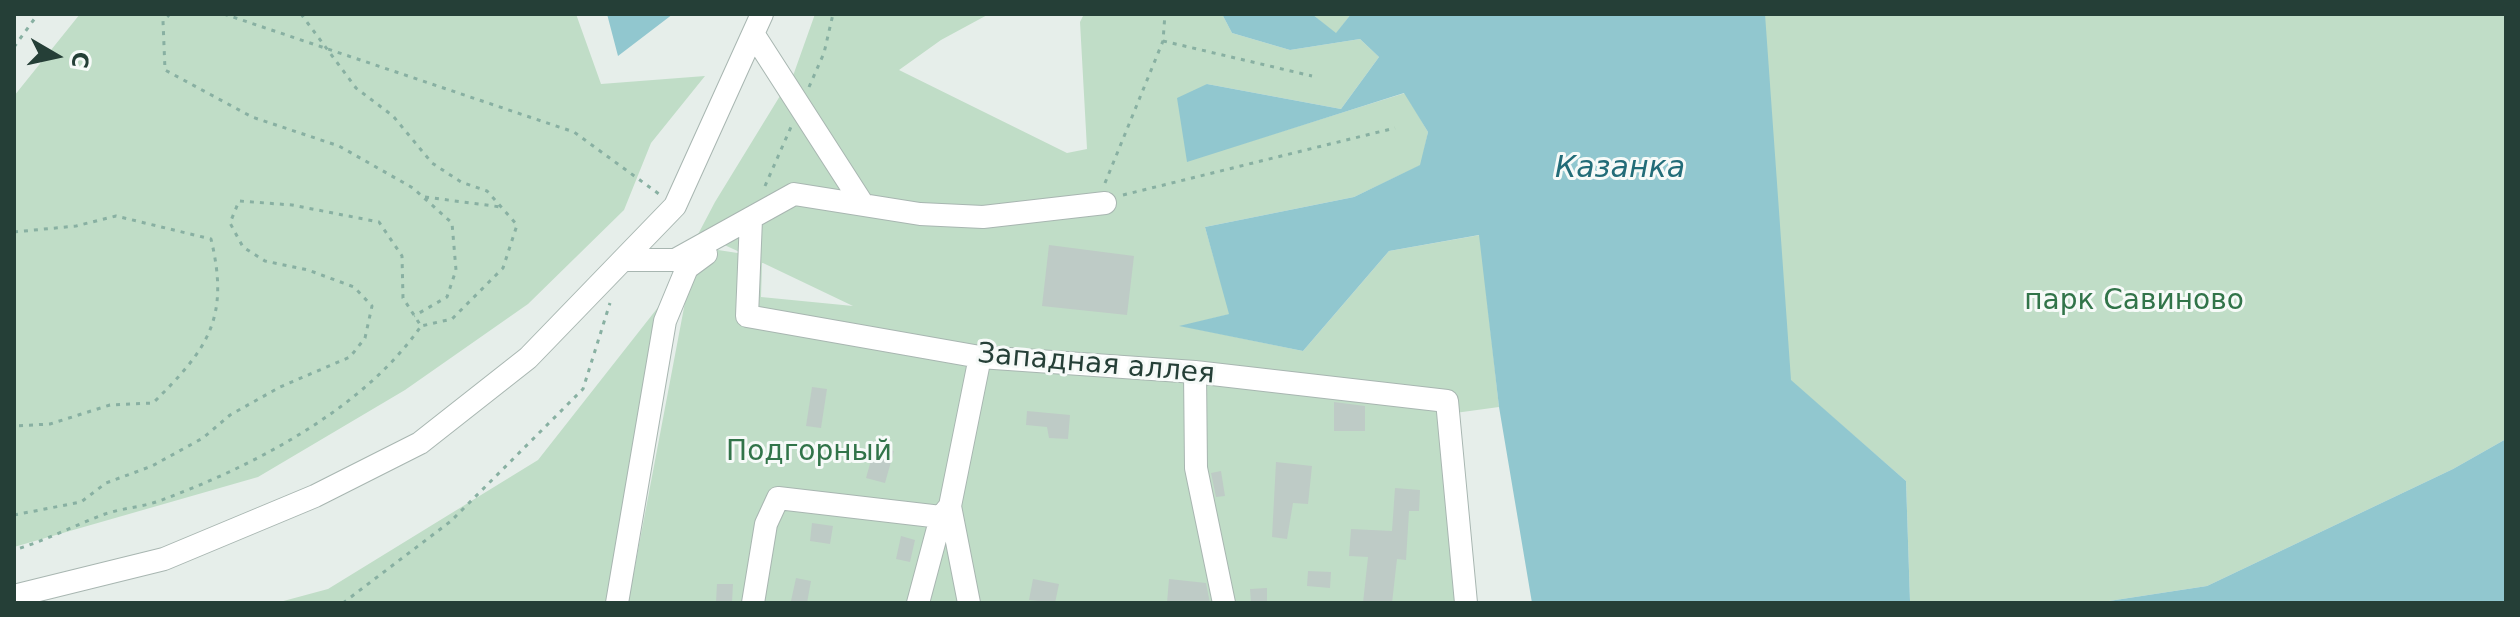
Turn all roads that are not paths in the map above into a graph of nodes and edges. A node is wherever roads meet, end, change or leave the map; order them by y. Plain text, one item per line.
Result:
1 (762, 14) edge
2 (754, 35) junction
3 (1107, 196) road end
4 (862, 203) junction
5 (751, 219) junction
6 (623, 260) junction
7 (980, 357) junction
8 (1195, 372) junction
9 (946, 511) junction
10 (14, 596) edge
11 (617, 603) edge
12 (753, 603) edge
13 (918, 603) edge
14 (969, 603) edge
15 (1224, 603) edge
16 (1466, 603) edge

1 - 2 lane
2 - 4 lane
2 - 6 lane
3 - 4 lane
4 - 5 lane
5 - 6 lane
5 - 7 lane, Западная аллея
5 - 11 lane
6 - 10 lane
7 - 8 lane, Западная аллея
7 - 9 lane
8 - 15 lane
8 - 16 lane, Западная аллея
9 - 12 lane
9 - 13 lane
9 - 14 lane

